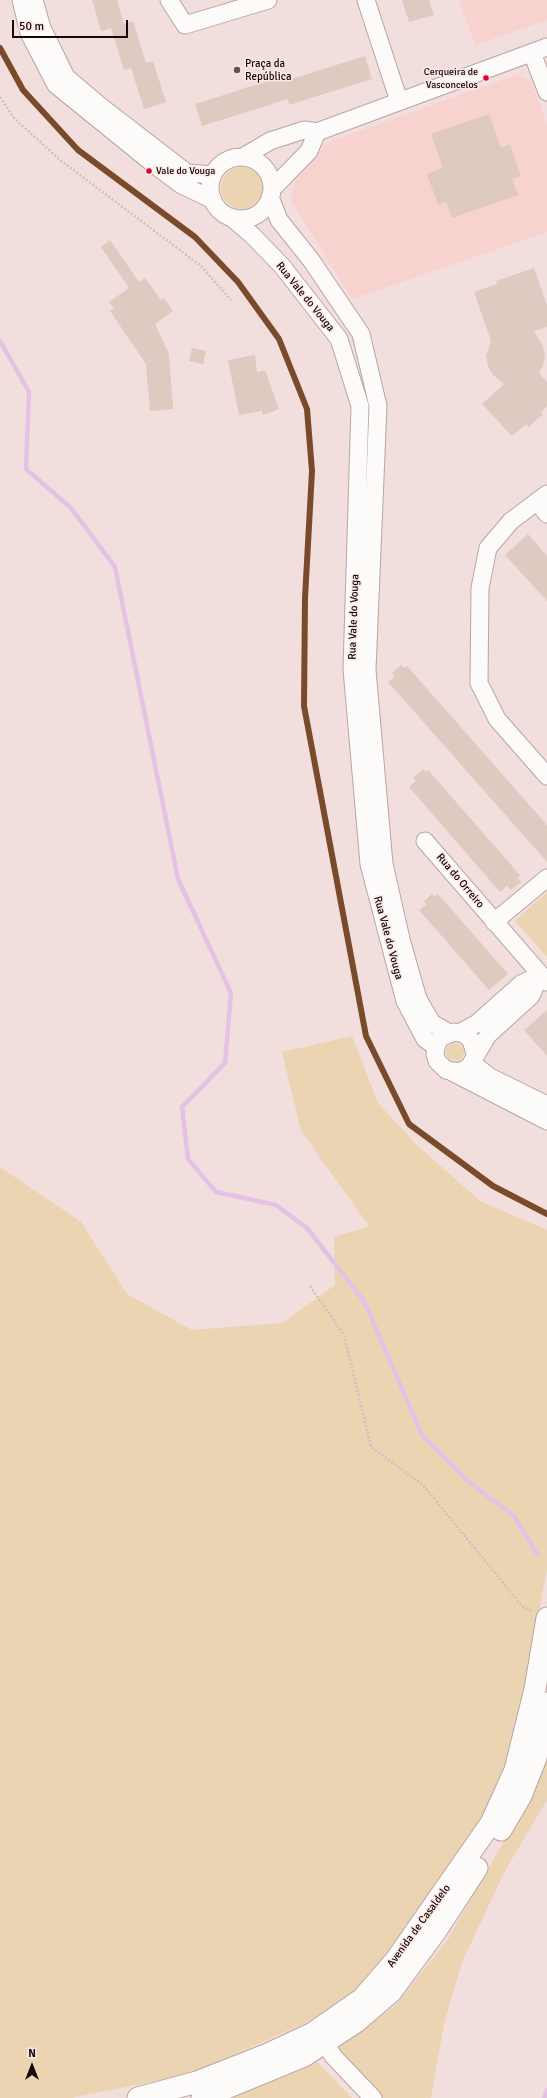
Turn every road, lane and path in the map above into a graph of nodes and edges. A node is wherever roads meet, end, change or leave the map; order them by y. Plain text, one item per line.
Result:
1 (21, 0) edge
2 (34, 0) edge
3 (169, 0) edge
4 (268, 0) edge
5 (366, 0) edge
6 (539, 50) edge
7 (547, 92) edge
8 (0, 97) edge
9 (399, 101) junction
10 (317, 132) junction
11 (243, 157) junction
12 (213, 175) junction
13 (271, 193) junction
14 (213, 200) junction
15 (231, 217) junction
16 (231, 300) dead end
17 (544, 504) edge
18 (547, 776) edge
19 (425, 841) dead end
20 (547, 878) edge
21 (494, 922) junction
22 (544, 979) edge
23 (454, 1033) junction
24 (436, 1047) junction
25 (474, 1058) junction
26 (452, 1072) junction
27 (547, 1105) edge
28 (547, 1121) edge
29 (310, 1286) dead end
30 (541, 1615) edge
31 (547, 1702) edge
32 (325, 2043) junction
33 (138, 2098) edge
34 (202, 2098) edge
35 (374, 2098) edge

1 - 14 street, Rua Vale do Vouga
2 - 12 street
3 - 4 street
5 - 9 street
6 - 7 street
6 - 9 street
8 - 16 path
9 - 10 street
10 - 11 street
10 - 13 street
11 - 12 street
11 - 13 street, Rua Vale do Vouga
12 - 14 street
13 - 15 street
13 - 23 street, Rua Vale do Vouga
14 - 15 street, Rua Vale do Vouga
15 - 24 street, Rua Vale do Vouga
17 - 18 street
19 - 21 street, Rua do Orreiro
20 - 21 street
21 - 22 street, Rua do Orreiro
22 - 23 street
22 - 25 street
23 - 24 street
23 - 25 street, Rua Vale do Vouga
24 - 26 street, Rua Vale do Vouga
25 - 26 street
25 - 27 street, Rua Vale do Vouga
26 - 28 street, Rua Vale do Vouga
29 - 30 path
30 - 33 street, Avenida de Casaldelo
31 - 32 street, Avenida de Casaldelo
32 - 34 street, Avenida de Casaldelo
32 - 35 street

